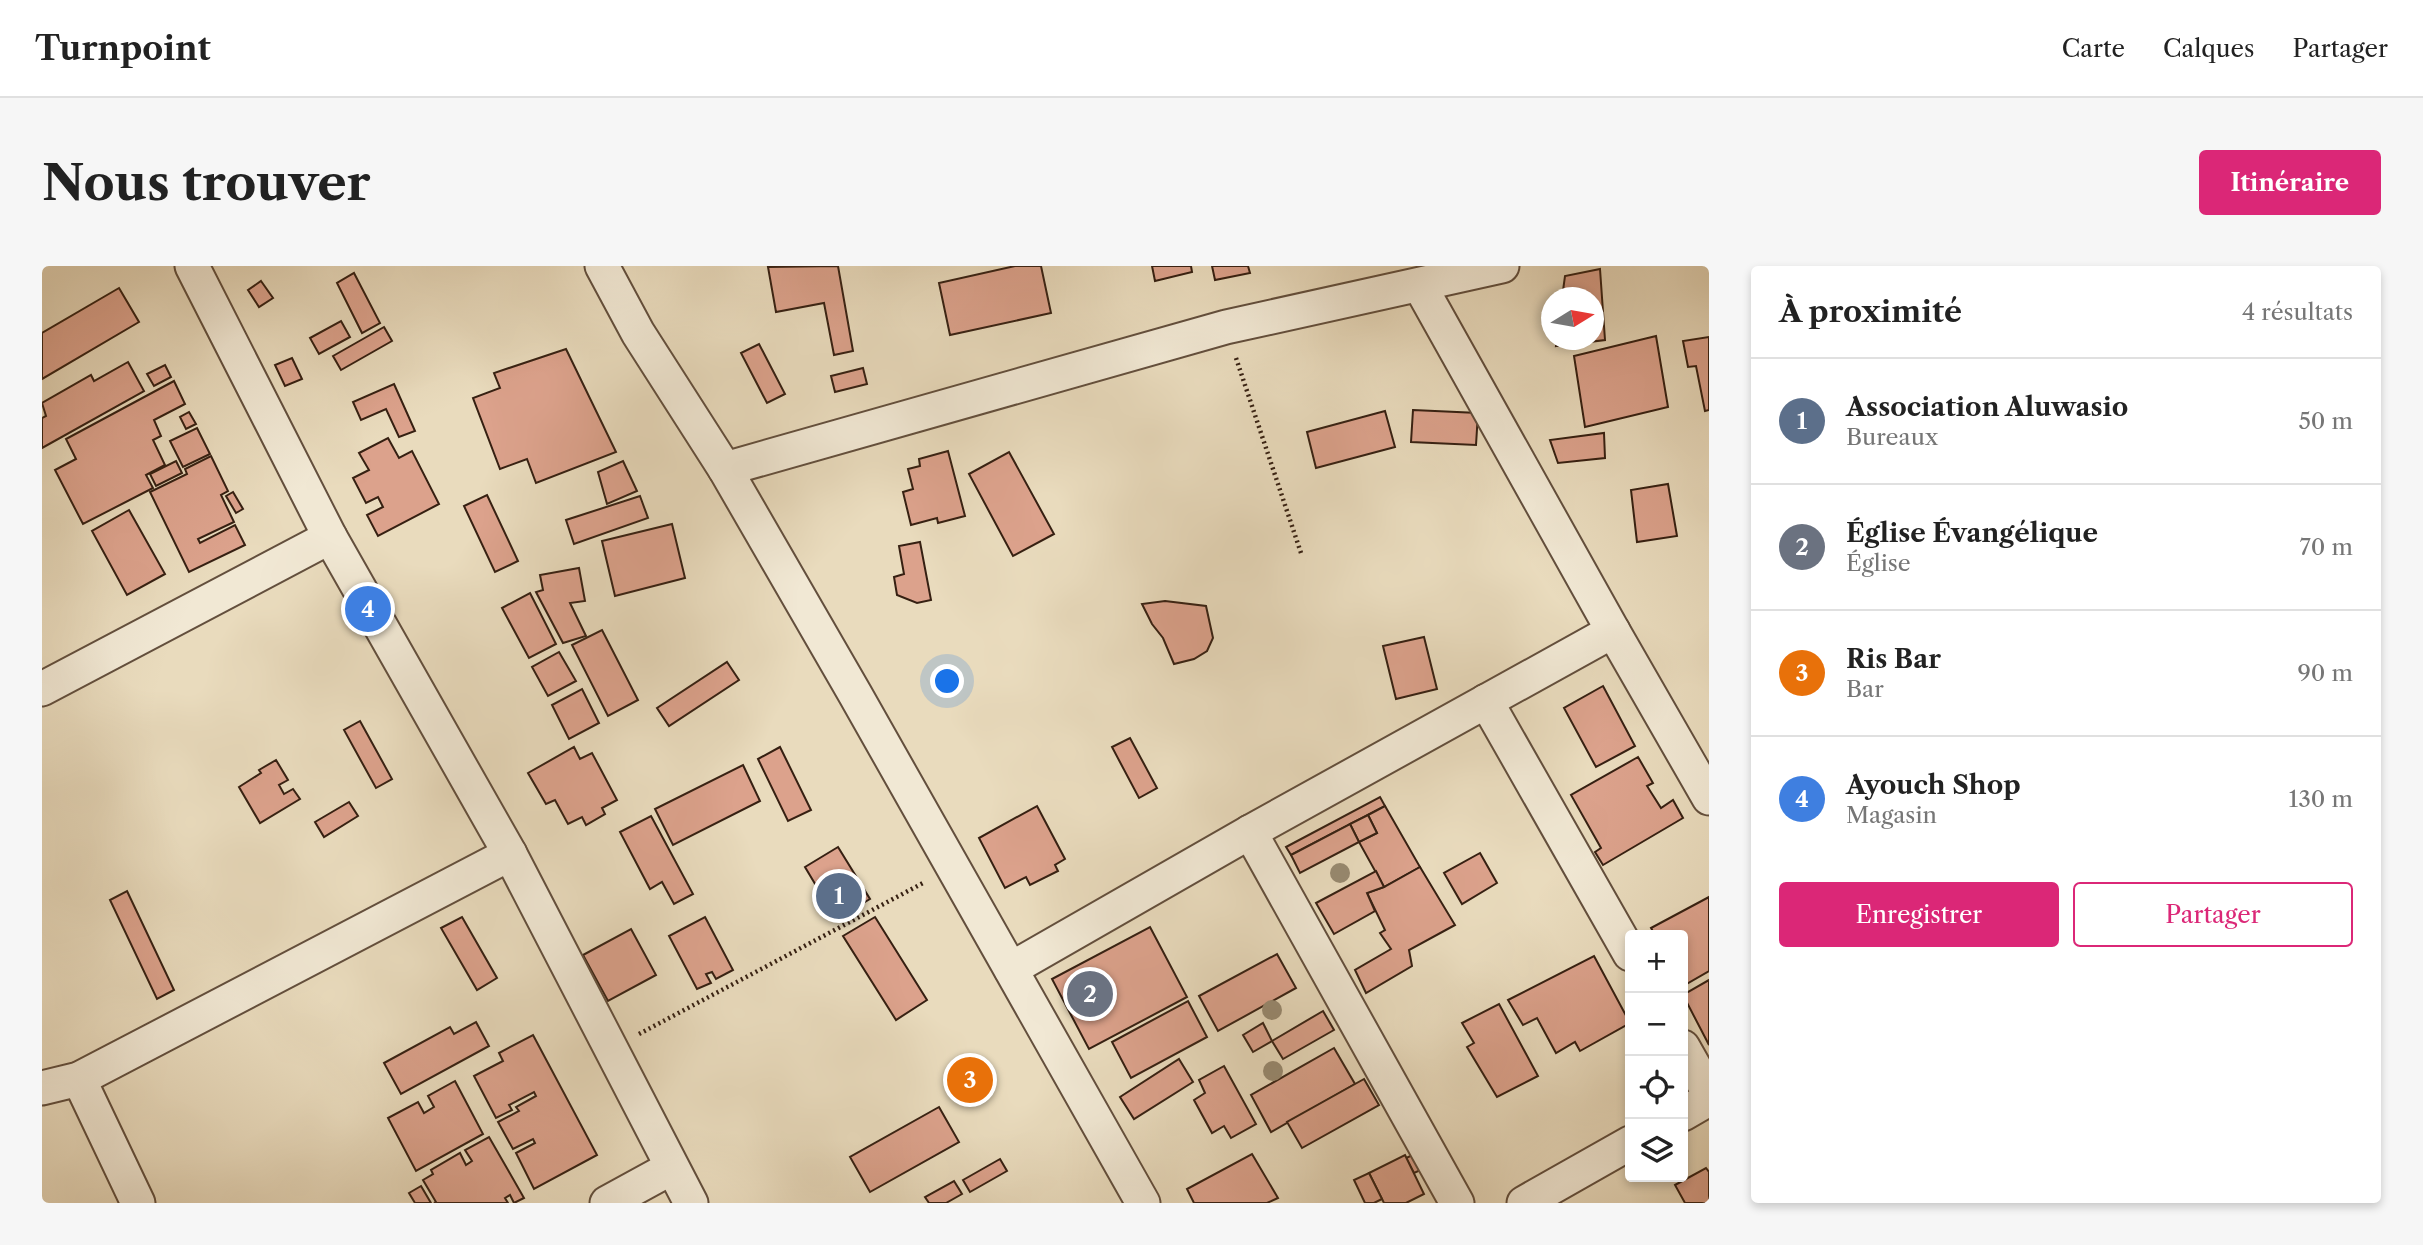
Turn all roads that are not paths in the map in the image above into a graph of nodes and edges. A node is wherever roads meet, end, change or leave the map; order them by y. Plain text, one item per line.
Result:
1 (192, 266) edge
2 (602, 266) edge
3 (1503, 266) edge
4 (1420, 286) junction
5 (725, 469) junction
6 (330, 537) junction
7 (1613, 631) junction
8 (42, 689) edge
9 (1486, 701) junction
10 (1709, 799) edge
11 (1250, 832) junction
12 (510, 855) junction
13 (1625, 945) edge
14 (1012, 969) junction
15 (1688, 1056) edge
16 (79, 1079) junction
17 (42, 1088) edge
18 (1709, 1093) edge
19 (1709, 1099) edge
20 (1688, 1111) edge
21 (1625, 1146) edge
22 (671, 1168) junction
23 (138, 1203) edge
24 (607, 1203) edge
25 (691, 1203) edge
26 (1143, 1203) edge
27 (1457, 1203) edge
28 (1524, 1203) edge

1 - 6 street
2 - 5 street
3 - 4 street
4 - 5 street
4 - 7 street
5 - 14 street
6 - 8 street
6 - 12 street
7 - 9 street
7 - 10 street
9 - 11 street
9 - 13 street
11 - 14 street
11 - 27 street
12 - 16 street
12 - 22 street
14 - 26 street
15 - 18 street
16 - 17 street
16 - 23 street
19 - 20 street
21 - 28 street
22 - 24 street
22 - 25 street

